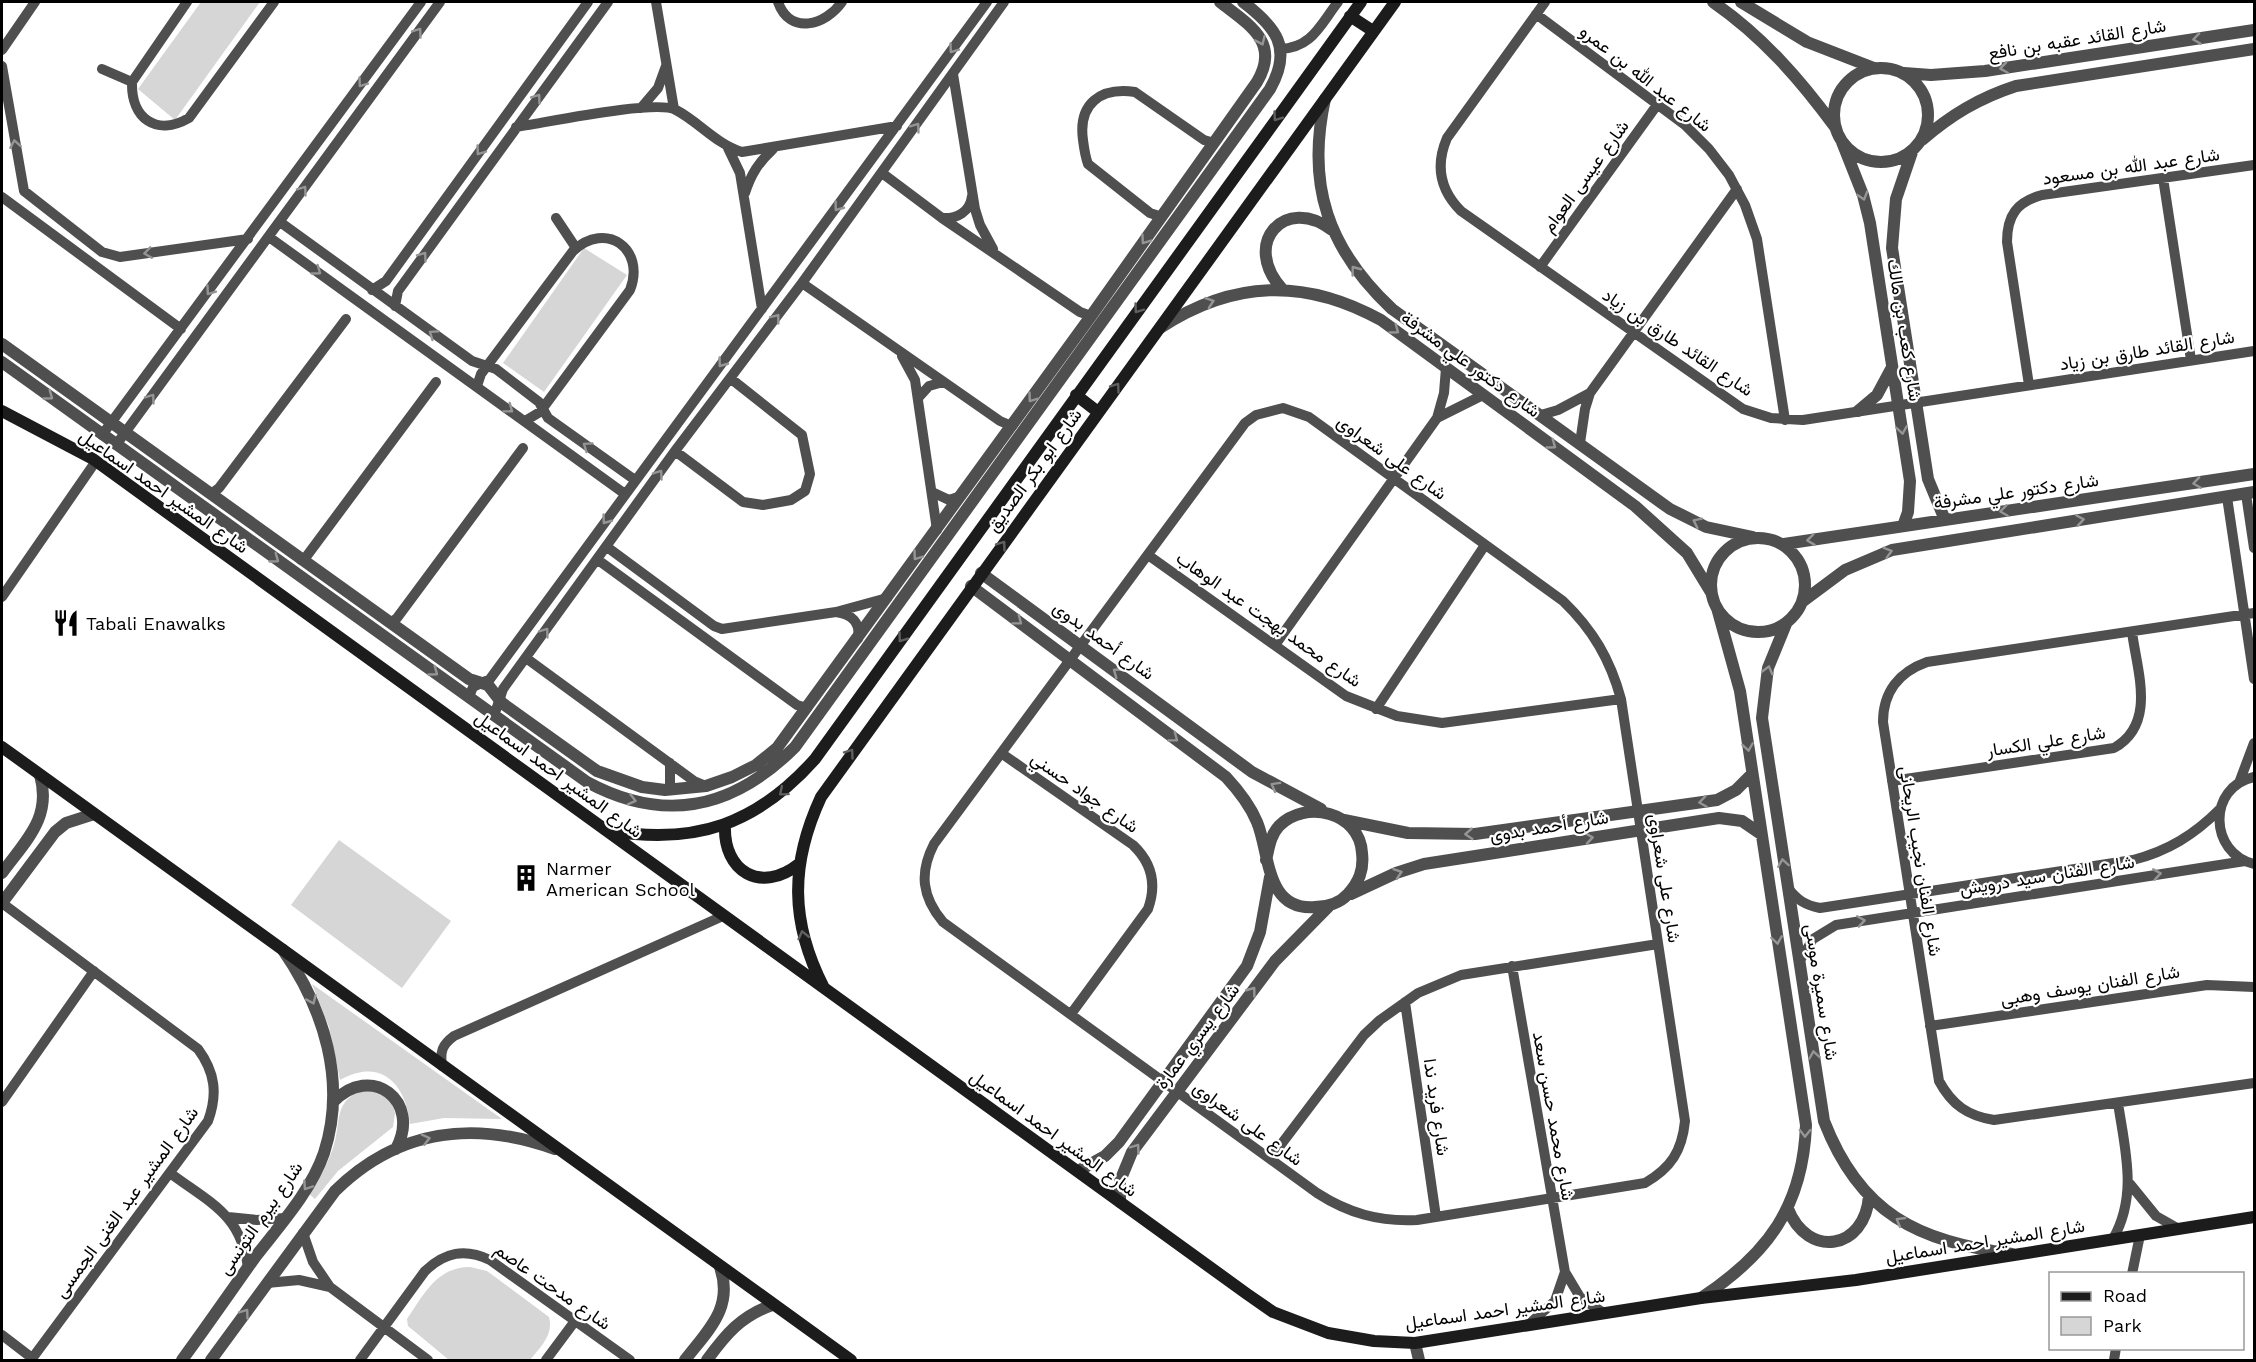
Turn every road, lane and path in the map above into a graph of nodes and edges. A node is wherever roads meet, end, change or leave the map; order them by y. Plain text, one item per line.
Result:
1 (34, 2) edge
2 (187, 2) edge
3 (274, 2) edge
4 (421, 2) edge
5 (440, 2) edge
6 (588, 2) edge
7 (608, 2) edge
8 (656, 2) edge
9 (777, 2) edge
10 (842, 2) edge
11 (987, 2) edge
12 (1004, 2) edge
13 (1220, 2) edge
14 (1243, 2) edge
15 (1338, 2) edge
16 (1360, 2) edge
17 (1395, 2) edge
18 (1545, 2) edge
19 (1713, 2) edge
20 (1741, 2) edge
21 (1536, 14) junction
22 (1350, 16) junction
23 (569, 27) junction
24 (2254, 30) edge
25 (1373, 31) junction
26 (581, 38) junction
27 (1280, 49) junction
28 (2254, 49) edge
29 (2, 50) edge
30 (667, 63) junction
31 (2, 66) edge
32 (1874, 68) junction
33 (102, 69) dead end
34 (953, 74) junction
35 (1904, 74) junction
36 (132, 82) junction
37 (1325, 97) junction
38 (1657, 105) junction
39 (641, 108) junction
40 (674, 109) junction
41 (897, 126) junction
42 (516, 127) junction
43 (1835, 127) junction
44 (1922, 140) junction
45 (1842, 142) junction
46 (1214, 143) junction
47 (776, 147) junction
48 (882, 147) junction
49 (728, 148) junction
50 (1912, 152) junction
51 (894, 157) junction
52 (2254, 165) edge
53 (882, 173) junction
54 (861, 176) junction
55 (2163, 178) junction
56 (873, 185) junction
57 (1737, 189) junction
58 (972, 191) junction
59 (744, 196) junction
60 (2, 197) edge
61 (1162, 217) junction
62 (556, 218) dead end
63 (942, 218) junction
64 (280, 222) junction
65 (1332, 230) junction
66 (269, 237) junction
67 (248, 239) junction
68 (576, 248) junction
69 (997, 254) junction
70 (233, 259) junction
71 (1540, 267) junction
72 (246, 268) junction
73 (802, 283) junction
74 (372, 290) junction
75 (1283, 290) junction
76 (395, 306) junction
77 (762, 309) junction
78 (1091, 316) junction
79 (346, 319) dead end
80 (181, 329) junction
81 (1159, 329) junction
82 (1633, 333) junction
83 (2, 344) edge
84 (898, 351) junction
85 (2254, 351) edge
86 (2191, 360) junction
87 (2, 362) edge
88 (488, 365) junction
89 (1892, 365) junction
90 (1446, 368) junction
91 (730, 378) junction
92 (436, 382) dead end
93 (943, 382) junction
94 (2029, 385) junction
95 (477, 386) junction
96 (1590, 393) junction
97 (1076, 395) junction
98 (1483, 395) junction
99 (919, 397) junction
100 (1518, 399) junction
101 (1915, 403) junction
102 (1898, 405) junction
103 (543, 406) junction
104 (2, 411) edge
105 (1858, 411) junction
106 (1098, 412) junction
107 (1508, 413) junction
108 (1541, 416) junction
109 (1437, 417) junction
110 (1785, 420) junction
111 (525, 421) junction
112 (110, 423) junction
113 (1008, 430) junction
114 (123, 432) junction
115 (102, 435) junction
116 (1016, 443) junction
117 (1580, 443) junction
118 (116, 445) junction
119 (523, 448) dead end
120 (675, 451) junction
121 (96, 461) junction
122 (2254, 474) edge
123 (1394, 478) junction
124 (635, 480) junction
125 (932, 492) junction
126 (2250, 493) edge
127 (211, 494) junction
128 (625, 494) junction
129 (961, 496) junction
130 (2227, 497) junction
131 (970, 505) junction
132 (1945, 520) junction
133 (1903, 526) junction
134 (937, 530) junction
135 (1753, 537) junction
136 (1784, 544) junction
137 (1485, 545) junction
138 (607, 547) junction
139 (2254, 548) edge
140 (1149, 555) junction
141 (301, 560) junction
142 (598, 560) junction
143 (981, 573) junction
144 (971, 586) junction
145 (1712, 594) junction
146 (2, 597) edge
147 (887, 598) junction
148 (548, 599) junction
149 (1802, 602) junction
150 (1717, 608) junction
151 (561, 609) junction
152 (836, 612) junction
153 (2250, 614) edge
154 (390, 623) junction
155 (1786, 624) junction
156 (2132, 632) junction
157 (862, 642) junction
158 (1275, 645) junction
159 (1081, 646) junction
160 (526, 658) junction
161 (1070, 660) junction
162 (2254, 679) edge
163 (480, 682) junction
164 (469, 697) junction
165 (498, 698) junction
166 (1621, 699) junction
167 (807, 708) junction
168 (1376, 709) junction
169 (490, 712) junction
170 (2254, 742) edge
171 (2, 747) edge
172 (1001, 753) junction
173 (670, 764) junction
174 (1752, 774) junction
175 (40, 775) junction
176 (2254, 777) edge
177 (1892, 781) junction
178 (2239, 783) junction
179 (706, 786) junction
180 (665, 790) junction
181 (2220, 808) junction
182 (1327, 812) junction
183 (1638, 812) junction
184 (94, 814) junction
185 (1343, 820) junction
186 (725, 825) junction
187 (1641, 830) junction
188 (607, 831) junction
189 (1761, 834) junction
190 (1266, 860) junction
191 (2250, 862) edge
192 (799, 864) junction
193 (2, 873) edge
194 (1270, 877) junction
195 (1787, 887) junction
196 (1910, 895) junction
197 (1345, 897) junction
198 (2, 903) edge
199 (1329, 906) junction
200 (1912, 913) junction
201 (723, 915) junction
202 (1658, 944) junction
203 (282, 950) junction
204 (1799, 962) junction
205 (1512, 966) junction
206 (94, 972) junction
207 (2254, 987) edge
208 (824, 989) junction
209 (1405, 1002) junction
210 (1071, 1014) junction
211 (1930, 1026) junction
212 (442, 1066) junction
213 (1163, 1081) junction
214 (2254, 1083) edge
215 (1177, 1092) junction
216 (2, 1102) edge
217 (333, 1102) junction
218 (2118, 1103) junction
219 (396, 1149) junction
220 (557, 1149) junction
221 (1270, 1159) junction
222 (1078, 1171) junction
223 (170, 1173) junction
224 (2130, 1183) junction
225 (1869, 1196) junction
226 (1551, 1198) junction
227 (1120, 1202) junction
228 (1788, 1209) junction
229 (228, 1216) junction
230 (1436, 1217) junction
231 (2254, 1217) edge
232 (285, 1218) junction
233 (2180, 1229) junction
234 (303, 1233) junction
235 (2140, 1235) junction
236 (2113, 1239) junction
237 (2016, 1255) junction
238 (720, 1267) junction
239 (248, 1268) junction
240 (1565, 1272) junction
241 (2133, 1272) edge
242 (267, 1283) junction
243 (330, 1287) junction
244 (1701, 1298) junction
245 (772, 1305) junction
246 (1602, 1312) junction
247 (575, 1321) junction
248 (1528, 1325) junction
249 (384, 1327) junction
250 (2, 1335) edge
251 (1415, 1343) junction
252 (31, 1359) edge
253 (182, 1360) edge
254 (210, 1360) edge
255 (360, 1360) edge
256 (428, 1360) edge
257 (546, 1360) edge
258 (630, 1360) edge
259 (686, 1360) edge
260 (707, 1360) edge
261 (851, 1360) edge
262 (1419, 1360) edge

1 - 29 street
2 - 36 street
3 - 36 street
4 -> 67 street
64 -> 5 street
6 - 23 street
7 - 26 street
8 - 30 street
9 - 10 street
11 -> 41 street
12 - 34 street
13 -> 46 street
14 - 27 street
15 - 27 street
16 - 22 main road, شارع ابو بكر الصديق
17 - 25 main road, شارع ابو بكر الصديق
18 - 21 street, شارع القائد طارق بن زياد
19 - 43 street
20 - 32 street
21 - 38 street, شارع عبد الله بن عمرو
21 - 71 street, شارع القائد طارق بن زياد
22 - 25 main road
22 -> 97 main road, شارع ابو بكر الصديق
23 - 26 street
23 -> 74 street
24 -> 35 street, شارع القائد عقبه بن نافع
25 - 37 main road, شارع ابو بكر الصديق
42 -> 26 street
27 - 116 street
28 - 44 street, شارع القائد عقبه بن نافع
30 - 39 street
30 - 40 street
67 -> 31 street
32 - 35 street
32 - 43 street
33 - 36 street
51 -> 34 street
34 - 58 street
35 - 44 street
37 - 65 street, شارع دكتور علي مشرفة
37 - 81 main road, شارع ابو بكر الصديق
38 - 57 street, شارع عبد الله بن عمرو
38 - 71 street, شارع عيسى العوام
39 - 40 street
39 - 42 street
40 - 49 street
41 - 47 street
41 - 48 street
76 -> 42 street
43 - 45 street
44 - 50 street
45 - 50 street
45 -> 89 street, شارع كعب بن مالك
46 - 61 street
46 - 61 street
47 - 49 street
47 - 59 street
48 - 51 street
48 - 54 street
49 - 59 street
50 - 101 street, شارع كعب بن مالك
51 - 53 street
52 - 55 street, شارع عبد الله بن مسعود
53 - 56 street
53 - 63 street
54 - 56 street
54 -> 77 street
55 - 86 street
55 - 94 street, شارع عبد الله بن مسعود
56 - 73 street
57 - 82 street
57 - 110 street, شارع عبد الله بن عمرو
58 - 63 street
58 - 69 street
59 - 77 street
60 - 80 street
61 -> 78 street
62 - 68 street
63 - 69 street
64 - 66 street
64 - 74 street
65 - 75 street
100 -> 65 street, شارع دكتور علي مشرفة
66 - 72 street
66 -> 95 street
67 - 70 street
68 - 88 street
68 - 103 street
69 - 78 street
70 - 72 street
70 -> 80 street
71 - 82 street, شارع القائد طارق بن زياد
114 -> 72 street
73 - 84 street
91 -> 73 street
74 - 76 street
81 -> 75 street, شارع دكتور علي مشرفة
75 -> 90 street, شارع دكتور علي مشرفة
88 -> 76 street
77 -> 124 street
78 -> 113 street
79 - 127 street
80 - 112 street
106 -> 81 main road, شارع ابو بكر الصديق
82 - 96 street
82 - 110 street, شارع القائد طارق بن زياد
83 - 112 street
84 - 93 street
84 - 99 street
85 - 86 street, شارع القائد طارق بن زياد
86 - 94 street, شارع القائد طارق بن زياد
87 -> 115 street
88 - 95 street
88 - 103 street
89 - 102 street, شارع كعب بن مالك
89 - 105 street
90 - 98 street, شارع دكتور علي مشرفة
90 - 109 street
91 - 120 street
91 - 120 street
92 - 141 street
93 - 99 street
93 - 113 street
94 - 101 street, شارع القائد طارق بن زياد
95 -> 111 street
96 - 108 street
96 - 117 street
97 - 106 main road
97 -> 186 main road, شارع ابو بكر الصديق
98 - 107 street, شارع دكتور علي مشرفة
98 - 109 street
99 - 125 street
100 - 107 street
100 - 108 street, شارع دكتور علي مشرفة
101 - 102 street, شارع القائد طارق بن زياد
101 - 132 street, شارع كعب بن مالك
102 - 105 street, شارع القائد طارق بن زياد
102 -> 133 street, شارع كعب بن مالك
103 - 111 street
124 -> 103 street
104 - 121 main road, شارع المشير احمد اسماعيل
105 - 110 street, شارع القائد طارق بن زياد
143 -> 106 main road, شارع ابو بكر الصديق
107 -> 145 street, شارع دكتور علي مشرفة
108 - 117 street, شارع دكتور علي مشرفة
109 - 123 street
111 - 128 street
112 - 114 street
112 - 115 street
113 - 116 street
113 - 129 street
114 - 118 street
114 - 127 street
115 - 118 street
116 - 131 street
135 -> 117 street, شارع دكتور علي مشرفة
118 -> 164 street
119 - 154 street
138 -> 120 street
121 - 146 street
121 - 188 main road, شارع المشير احمد اسماعيل
122 -> 132 street, شارع دكتور علي مشرفة
123 - 137 street, شارع على شعراوى
123 - 140 street, شارع على شعراوى
123 - 158 street
124 - 128 street
125 - 129 street
125 - 134 street
126 - 130 street, شارع دكتور علي مشرفة
126 - 139 street
127 - 141 street
128 -> 148 street
129 - 131 street
129 - 134 street
149 -> 130 street, شارع دكتور علي مشرفة
130 - 153 street
131 - 157 street
132 - 133 street, شارع دكتور علي مشرفة
133 -> 136 street, شارع دكتور علي مشرفة
134 -> 147 street
135 - 136 street
135 - 145 street
136 - 149 street
137 - 166 street, شارع على شعراوى
137 - 168 street
138 - 142 street
138 - 152 street
140 - 158 street, شارع محمد بهجت عبد الوهاب
140 - 159 street, شارع على شعراوى
141 - 154 street
142 - 151 street
142 - 167 street
143 - 144 main road, شارع ابو بكر الصديق
143 - 159 street, شارع أحمد بدوى
144 -> 161 street, شارع أحمد بدوى
192 -> 144 main road, شارع ابو بكر الصديق
145 - 150 street
147 - 152 street
147 - 157 street
148 - 151 street
148 - 163 street
149 - 155 street
150 - 155 street
150 -> 174 street, شارع سميرة موسى
160 -> 151 street
152 - 157 street
153 - 156 street, شارع الفنان نجيب الريحانى
153 - 162 street
154 - 163 street
195 -> 155 street, شارع سميرة موسى
156 - 177 street, شارع الفنان نجيب الريحانى
156 - 177 street, شارع علي الكسار
157 - 167 street
169 -> 157 street
158 - 168 street, شارع محمد بهجت عبد الوهاب
159 - 161 street, شارع على شعراوى
182 -> 159 street, شارع أحمد بدوى
160 - 165 street
160 - 173 street
161 - 172 street, شارع على شعراوى
161 -> 190 street, شارع أحمد بدوى
163 - 164 street
163 - 165 street
164 - 169 street
165 - 169 street
165 - 180 street
166 - 168 street, شارع محمد بهجت عبد الوهاب
166 - 183 street, شارع على شعراوى
167 - 179 street
170 - 178 street
171 - 175 main road
172 - 210 street, شارع على شعراوى
172 - 210 street, شارع جواد حسني
173 - 179 street
173 - 180 street
174 -> 183 street, شارع أحمد بدوى
174 - 189 street, شارع سميرة موسى
175 - 184 main road
175 - 193 street
176 - 178 street
177 - 196 street, شارع الفنان نجيب الريحانى
178 - 181 street, شارع الفنان سيد درويش
179 - 180 street
181 - 191 street
181 - 196 street, شارع الفنان سيد درويش
182 - 185 street
182 - 190 street
183 -> 185 street, شارع أحمد بدوى
183 - 187 street, شارع على شعراوى
184 - 198 street
184 - 203 main road
185 - 197 street
186 - 188 main road, شارع ابو بكر الصديق
186 - 192 main road
187 - 189 street, شارع أحمد بدوى
197 -> 187 street, شارع أحمد بدوى
187 - 202 street, شارع على شعراوى
188 - 201 main road, شارع المشير احمد اسماعيل
189 -> 228 street, شارع سميرة موسى
190 - 194 street
200 -> 191 street, شارع الفنان سيد درويش
208 -> 192 main road, شارع ابو بكر الصديق
194 - 199 street
194 - 213 street, شارع يسري عمارة
195 - 196 street, شارع الفنان سيد درويش
195 - 204 street, شارع سميرة موسى
196 - 200 street, شارع الفنان نجيب الريحانى
197 - 199 street
198 - 206 street, شارع المشير عبد الغنى الجمسى
215 -> 199 street, شارع يسري عمارة
204 -> 200 street, شارع الفنان سيد درويش
200 - 211 street, شارع الفنان نجيب الريحانى
201 - 208 main road, شارع المشير احمد اسماعيل
201 - 212 street
202 - 205 street
202 - 226 street, شارع على شعراوى
203 - 212 main road
203 -> 217 street, شارع بيرم التونسى
225 -> 204 street, شارع سميرة موسى
205 - 209 street
205 - 226 street, شارع محمد حسن سعد
206 - 216 street
206 - 223 street, شارع المشير عبد الغنى الجمسى
207 - 211 street, شارع الفنان يوسف وهبى
208 - 222 main road, شارع المشير احمد اسماعيل
209 - 221 street
209 - 230 street, شارع فريد ندا
210 - 213 street, شارع على شعراوى
211 - 218 street, شارع الفنان نجيب الريحانى
212 - 220 main road
213 - 215 street, شارع على شعراوى
213 - 222 street, شارع يسري عمارة
214 - 218 street, شارع الفنان نجيب الريحانى
215 - 221 street, شارع على شعراوى
227 -> 215 street, شارع يسري عمارة
217 - 219 street
217 -> 232 street, شارع بيرم التونسى
218 - 224 street
219 -> 220 street
219 - 234 street
220 - 238 main road
221 - 230 street, شارع على شعراوى
222 - 227 main road, شارع المشير احمد اسماعيل
223 - 229 street
223 - 252 street, شارع المشير عبد الغنى الجمسى
224 - 233 street
224 - 236 street
225 - 228 street
237 -> 225 street, شارع سميرة موسى
226 - 230 street, شارع على شعراوى
226 - 240 street, شارع محمد حسن سعد
227 - 251 main road, شارع المشير احمد اسماعيل
228 - 244 street, شارع سميرة موسى
229 - 232 street
229 - 239 street
231 - 233 main road, شارع المشير احمد اسماعيل
232 - 239 street, شارع بيرم التونسى
233 - 235 main road, شارع المشير احمد اسماعيل
234 - 242 street
234 - 243 street
235 - 236 main road, شارع المشير احمد اسماعيل
235 - 241 street
236 - 237 main road, شارع المشير احمد اسماعيل
237 - 244 main road, شارع المشير احمد اسماعيل
238 - 245 main road
238 - 259 street
239 - 253 street, شارع بيرم التونسى
240 - 246 street, شارع محمد حسن سعد
240 - 248 street, شارع محمد حسن سعد
242 - 243 street
254 -> 242 street
243 - 249 street
244 - 246 main road, شارع المشير احمد اسماعيل
245 - 260 street
245 - 261 main road
246 - 248 main road, شارع المشير احمد اسماعيل
247 - 249 street, شارع مدحت عاصم
247 - 257 street
247 - 258 street, شارع مدحت عاصم
248 - 251 main road, شارع المشير احمد اسماعيل
249 - 255 street, شارع مدحت عاصم
249 - 256 street
250 - 252 street
251 - 262 street

